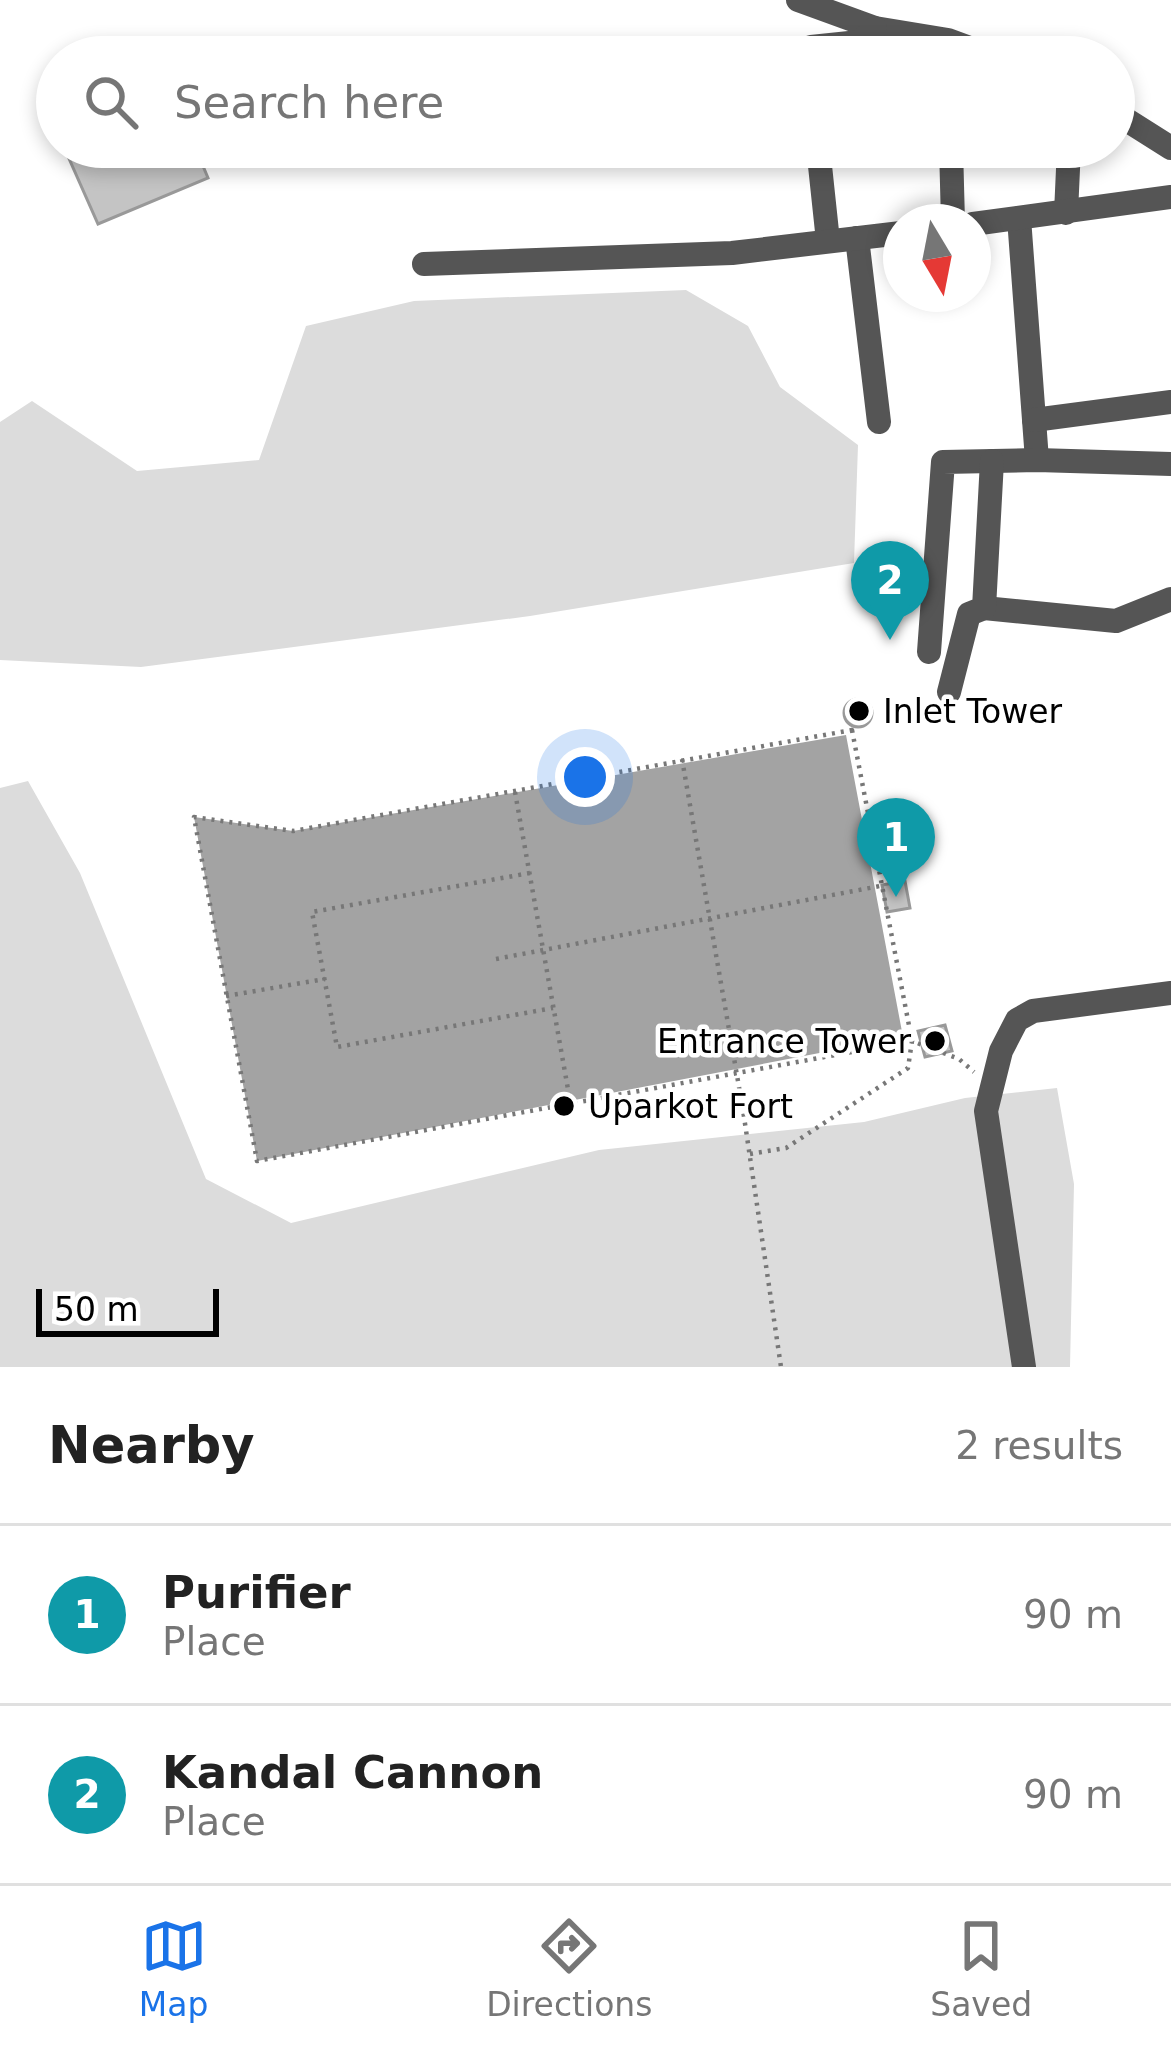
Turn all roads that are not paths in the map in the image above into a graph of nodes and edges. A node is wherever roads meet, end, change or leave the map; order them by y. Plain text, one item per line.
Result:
1 (797, 0) edge
2 (875, 28) junction
3 (866, 36) edge
4 (903, 36) edge
5 (1135, 125) edge
6 (1171, 148) edge
7 (820, 168) edge
8 (952, 168) edge
9 (1068, 168) edge
10 (1171, 197) edge
11 (953, 204) edge
12 (1066, 213) junction
13 (1019, 218) junction
14 (991, 222) edge
15 (883, 234) edge
16 (857, 238) junction
17 (827, 242) junction
18 (424, 264) dead end
19 (1171, 402) edge
20 (1034, 420) junction
21 (879, 422) dead end
22 (992, 460) junction
23 (1037, 460) junction
24 (1171, 464) edge
25 (1171, 599) edge
26 (984, 608) junction
27 (928, 652) dead end
28 (949, 692) dead end
29 (1171, 993) edge
30 (1024, 1367) edge

1 - 2 street
2 - 3 street
2 - 4 street
5 - 6 street
7 - 17 street
8 - 11 street
9 - 12 street
10 - 12 street
12 - 13 street
13 - 14 street
13 - 20 street
15 - 16 street
16 - 17 street
16 - 21 street
17 - 18 street
19 - 20 street
20 - 23 street
22 - 23 street
22 - 26 street
22 - 27 street
23 - 24 street
25 - 26 street
26 - 28 street
29 - 30 street

